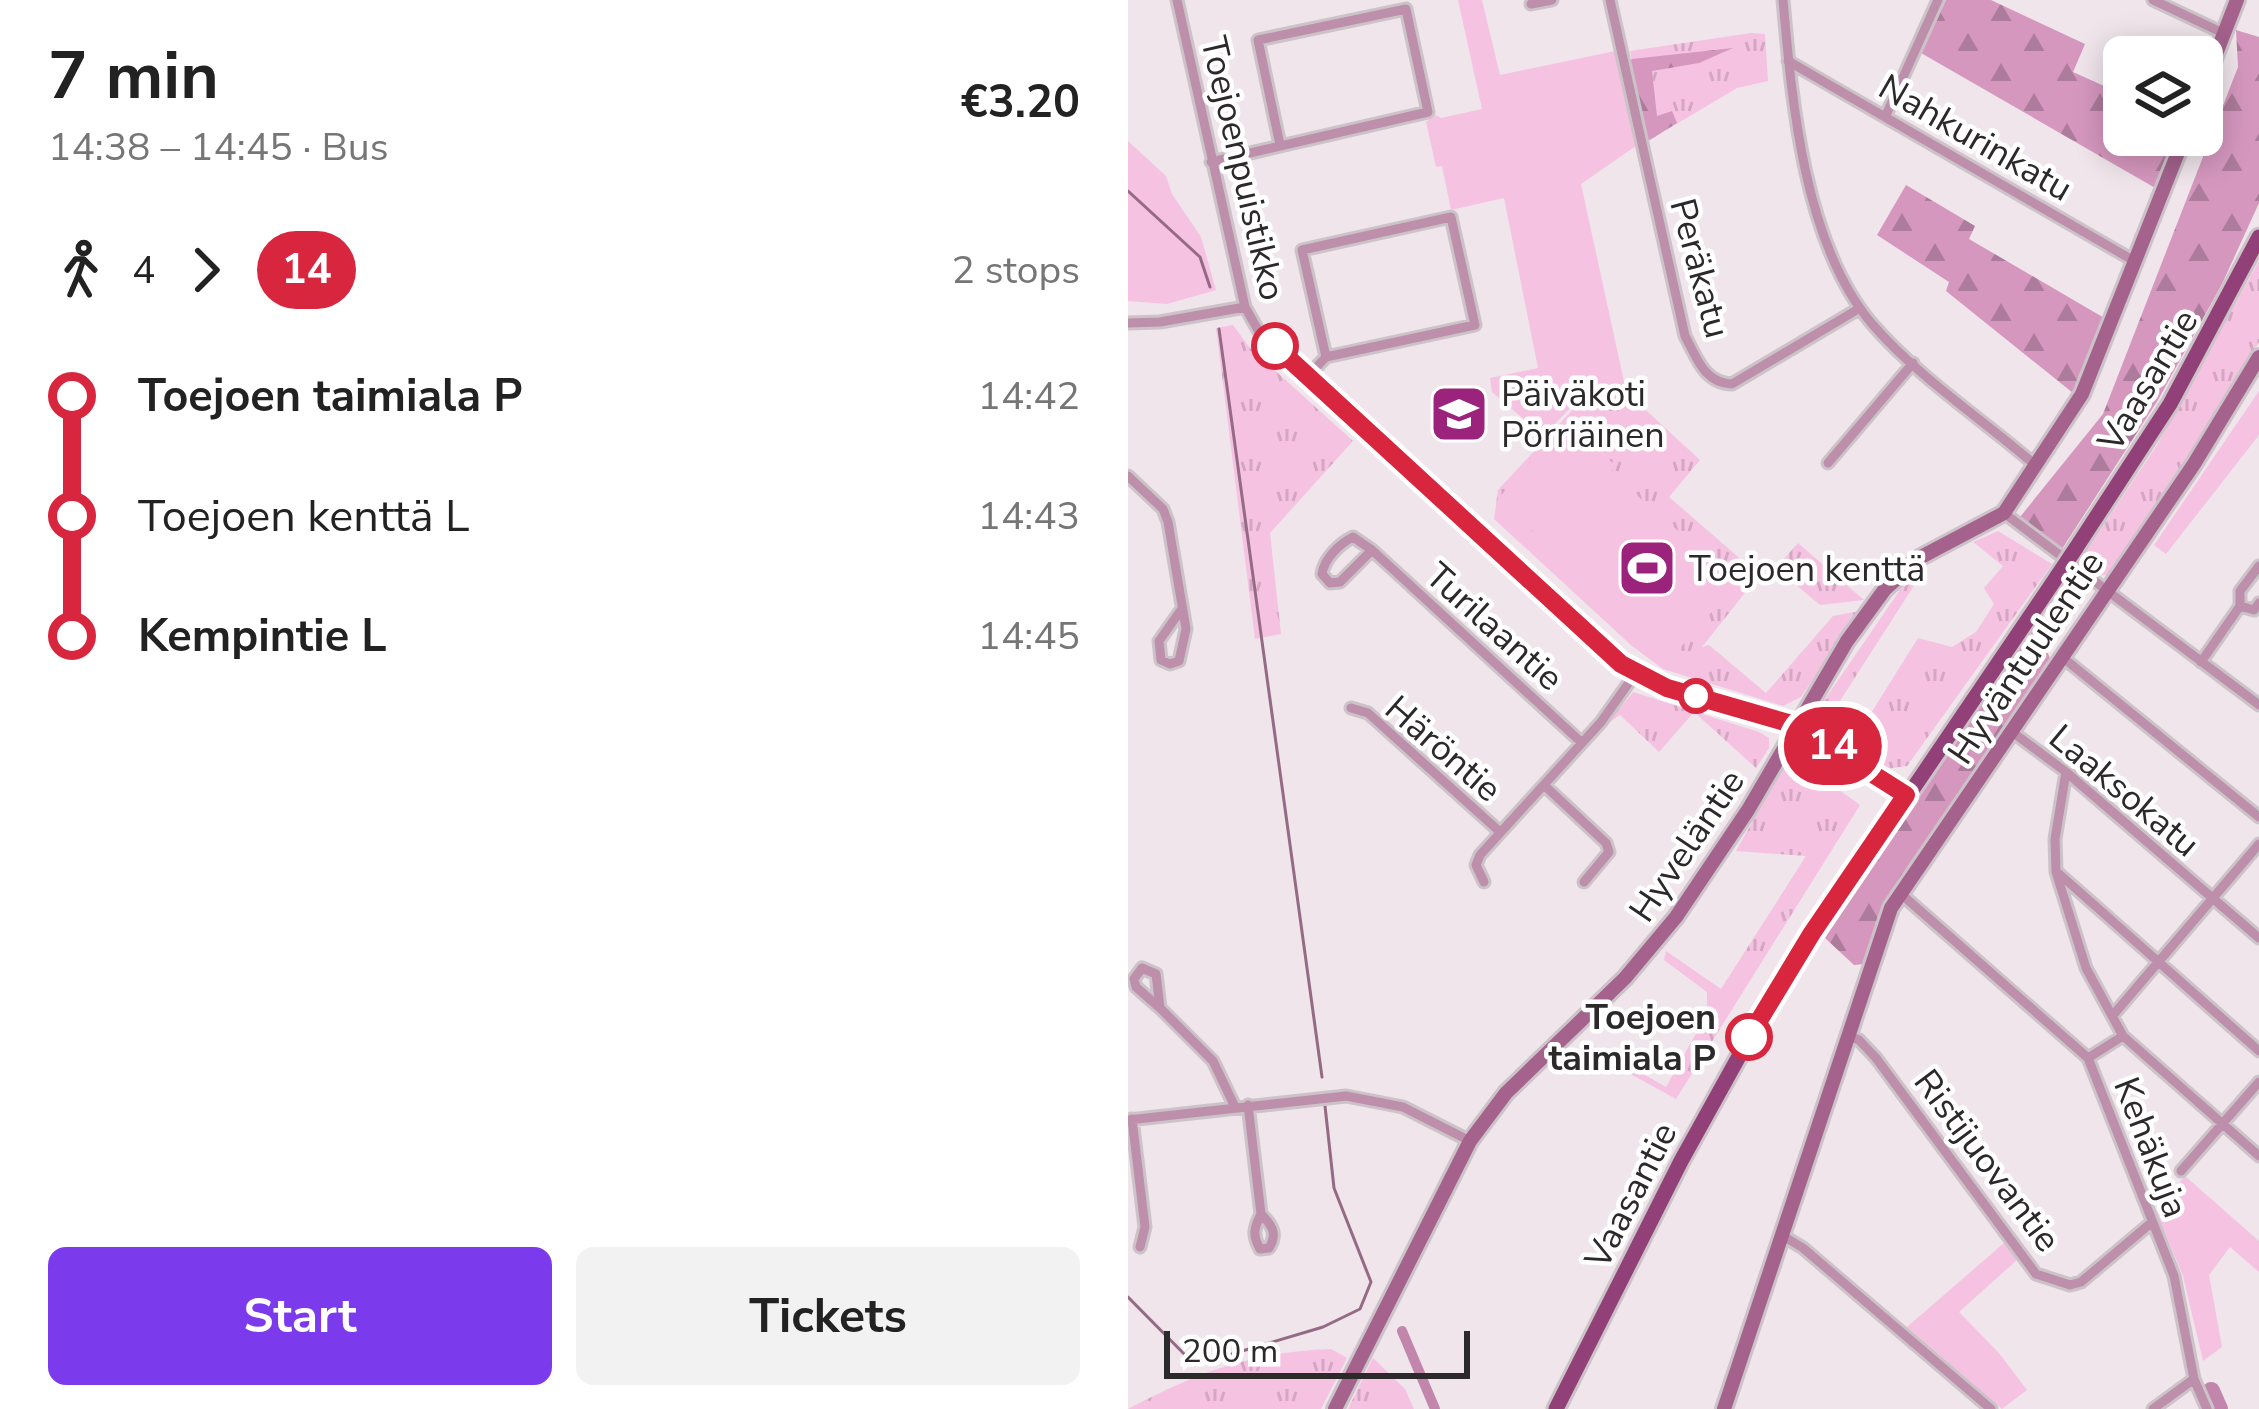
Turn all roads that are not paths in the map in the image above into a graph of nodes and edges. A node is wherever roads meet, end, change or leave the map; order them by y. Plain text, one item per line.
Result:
1 (1178, 0) edge
2 (1552, 0) edge
3 (1610, 0) edge
4 (1783, 0) edge
5 (1937, 0) edge
6 (2153, 0) edge
7 (2237, 0) edge
8 (1532, 4) dead end
9 (2223, 33) junction
10 (2222, 36) edge
11 (1788, 61) junction
12 (1886, 115) junction
13 (1280, 145) junction
14 (2177, 156) edge
15 (1211, 162) junction
16 (2259, 237) edge
17 (2136, 262) junction
18 (1244, 307) junction
19 (1860, 308) junction
20 (1128, 322) edge
21 (1326, 357) junction
22 (2259, 357) edge
23 (1913, 362) junction
24 (1308, 376) junction
25 (1828, 463) dead end
26 (2034, 464) junction
27 (1128, 476) edge
28 (2004, 513) junction
29 (1372, 550) junction
30 (2259, 566) edge
31 (2105, 591) junction
32 (2259, 603) edge
33 (2240, 606) junction
34 (1181, 610) junction
35 (2061, 656) junction
36 (2201, 662) junction
37 (1635, 674) junction
38 (2259, 705) edge
39 (1351, 707) dead end
40 (1795, 725) junction
41 (2011, 731) junction
42 (1582, 742) junction
43 (2066, 772) junction
44 (1545, 786) junction
45 (1906, 795) junction
46 (2259, 817) edge
47 (1499, 832) junction
48 (2259, 844) edge
49 (2056, 872) junction
50 (1484, 882) dead end
51 (1584, 882) dead end
52 (1900, 893) junction
53 (2213, 898) junction
54 (2259, 938) edge
55 (2159, 962) junction
56 (1160, 1009) dead end
57 (2114, 1014) junction
58 (1850, 1036) junction
59 (2123, 1036) junction
60 (2259, 1051) edge
61 (2088, 1058) junction
62 (2259, 1082) edge
63 (1248, 1106) junction
64 (1235, 1107) junction
65 (1130, 1119) edge
66 (2223, 1124) junction
67 (1471, 1141) junction
68 (2259, 1156) edge
69 (2182, 1171) dead end
70 (1261, 1214) dead end
71 (2151, 1223) junction
72 (1783, 1236) junction
73 (1140, 1247) dead end
74 (2194, 1379) junction
75 (1334, 1409) edge
76 (1556, 1409) edge
77 (1724, 1409) edge
78 (1991, 1409) edge
79 (2153, 1409) edge
80 (2207, 1409) edge

1 - 15 street, Toejoenpuistikko
2 - 8 street
3 - 19 street, Peräkatu
4 - 11 street
5 - 12 street
6 - 9 street
7 - 9 street
9 - 10 street
11 - 12 street, Nahkurinkatu
11 - 19 street
12 - 17 street, Nahkurinkatu
13 - 13 street
13 - 15 street
14 - 17 street
15 - 18 street, Toejoenpuistikko
16 - 45 main road, Vaasantie, bridge
17 - 26 street
18 - 20 street
18 - 24 street, Toejoenpuistikko
19 - 23 street
21 - 21 street
21 - 24 street
22 - 31 street, Hyväntuulentie
23 - 25 street
23 - 26 street
24 - 37 street, Toejoenpuistikko
26 - 28 street
27 - 34 street
28 - 31 street
28 - 40 street, Hyveläntie
29 - 29 street
29 - 42 street, Turilaantie
30 - 33 street
31 - 35 street, Hyväntuulentie
31 - 36 street
32 - 33 street
33 - 36 street
34 - 34 street
35 - 41 street, Hyväntuulentie
35 - 46 street
36 - 38 street
37 - 40 street, Toejoenpuistikko
37 - 42 street
39 - 47 street, Häröntie
40 - 45 street, Toejoenpuistikko
40 - 67 street, Hyveläntie
41 - 43 street, Laaksokatu
41 - 52 street, Hyväntuulentie
42 - 44 street
43 - 49 street
43 - 53 street, Laaksokatu
44 - 47 street
44 - 51 street
45 - 76 main road, Vaasantie
47 - 50 street
48 - 53 street
49 - 55 street
49 - 57 street
52 - 58 street, Hyväntuulentie
52 - 61 street, Kehäkuja
53 - 54 street, Laaksokatu
53 - 55 street
55 - 57 street
55 - 60 street
56 - 64 street
57 - 59 street
58 - 71 street, Ristijuovantie
58 - 72 street, Hyväntuulentie
59 - 61 street
59 - 66 street
61 - 71 street, Kehäkuja
62 - 66 street
63 - 64 street
63 - 67 street
63 - 70 street
64 - 65 street
65 - 73 street
66 - 68 street
66 - 69 street
67 - 75 street, Hyveläntie
71 - 74 street, Kehäkuja
72 - 77 street, Hyväntuulentie
72 - 78 street
74 - 79 street
74 - 80 street, Kehäkuja

